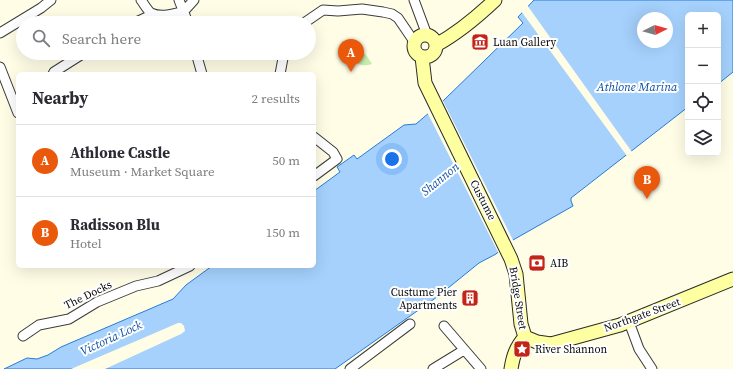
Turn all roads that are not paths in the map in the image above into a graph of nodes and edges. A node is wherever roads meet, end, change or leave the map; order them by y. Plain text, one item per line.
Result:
1 (51, 0) edge
2 (141, 0) edge
3 (179, 0) edge
4 (194, 0) edge
5 (414, 0) edge
6 (495, 0) edge
7 (184, 11) junction
8 (150, 13) junction
9 (28, 16) edge
10 (149, 16) edge
11 (186, 16) edge
12 (314, 16) edge
13 (16, 23) edge
14 (0, 33) edge
15 (427, 35) junction
16 (414, 43) junction
17 (436, 45) junction
18 (422, 57) junction
19 (73, 60) edge
20 (198, 60) edge
21 (283, 60) edge
22 (0, 67) edge
23 (54, 72) edge
24 (201, 72) edge
25 (280, 72) edge
26 (16, 105) edge
27 (316, 139) edge
28 (316, 175) edge
29 (511, 259) joint
30 (186, 268) edge
31 (733, 279) edge
32 (629, 322) junction
33 (410, 324) dead end
34 (444, 326) dead end
35 (23, 336) dead end
36 (525, 337) junction
37 (464, 350) junction
38 (350, 369) edge
39 (433, 369) edge
40 (481, 369) edge
41 (511, 369) edge
42 (652, 369) edge

1 - 9 street
2 - 8 street
3 - 7 street
4 - 7 street
5 - 15 street
6 - 17 main road
7 - 8 street
7 - 11 street
8 - 10 street
12 - 16 street
13 - 14 street
15 - 16 main road
15 - 17 main road
16 - 18 main road
17 - 18 main road
18 - 29 main road, Custume
19 - 23 street
20 - 24 street
21 - 25 street
22 - 26 street
27 - 28 street
29 - 36 main road, Bridge Street
30 - 35 street, The Docks
31 - 32 main road, Northgate Street
32 - 36 main road, Northgate Street
32 - 42 street
33 - 38 street
34 - 37 street
36 - 41 main road
37 - 39 street
37 - 40 street

